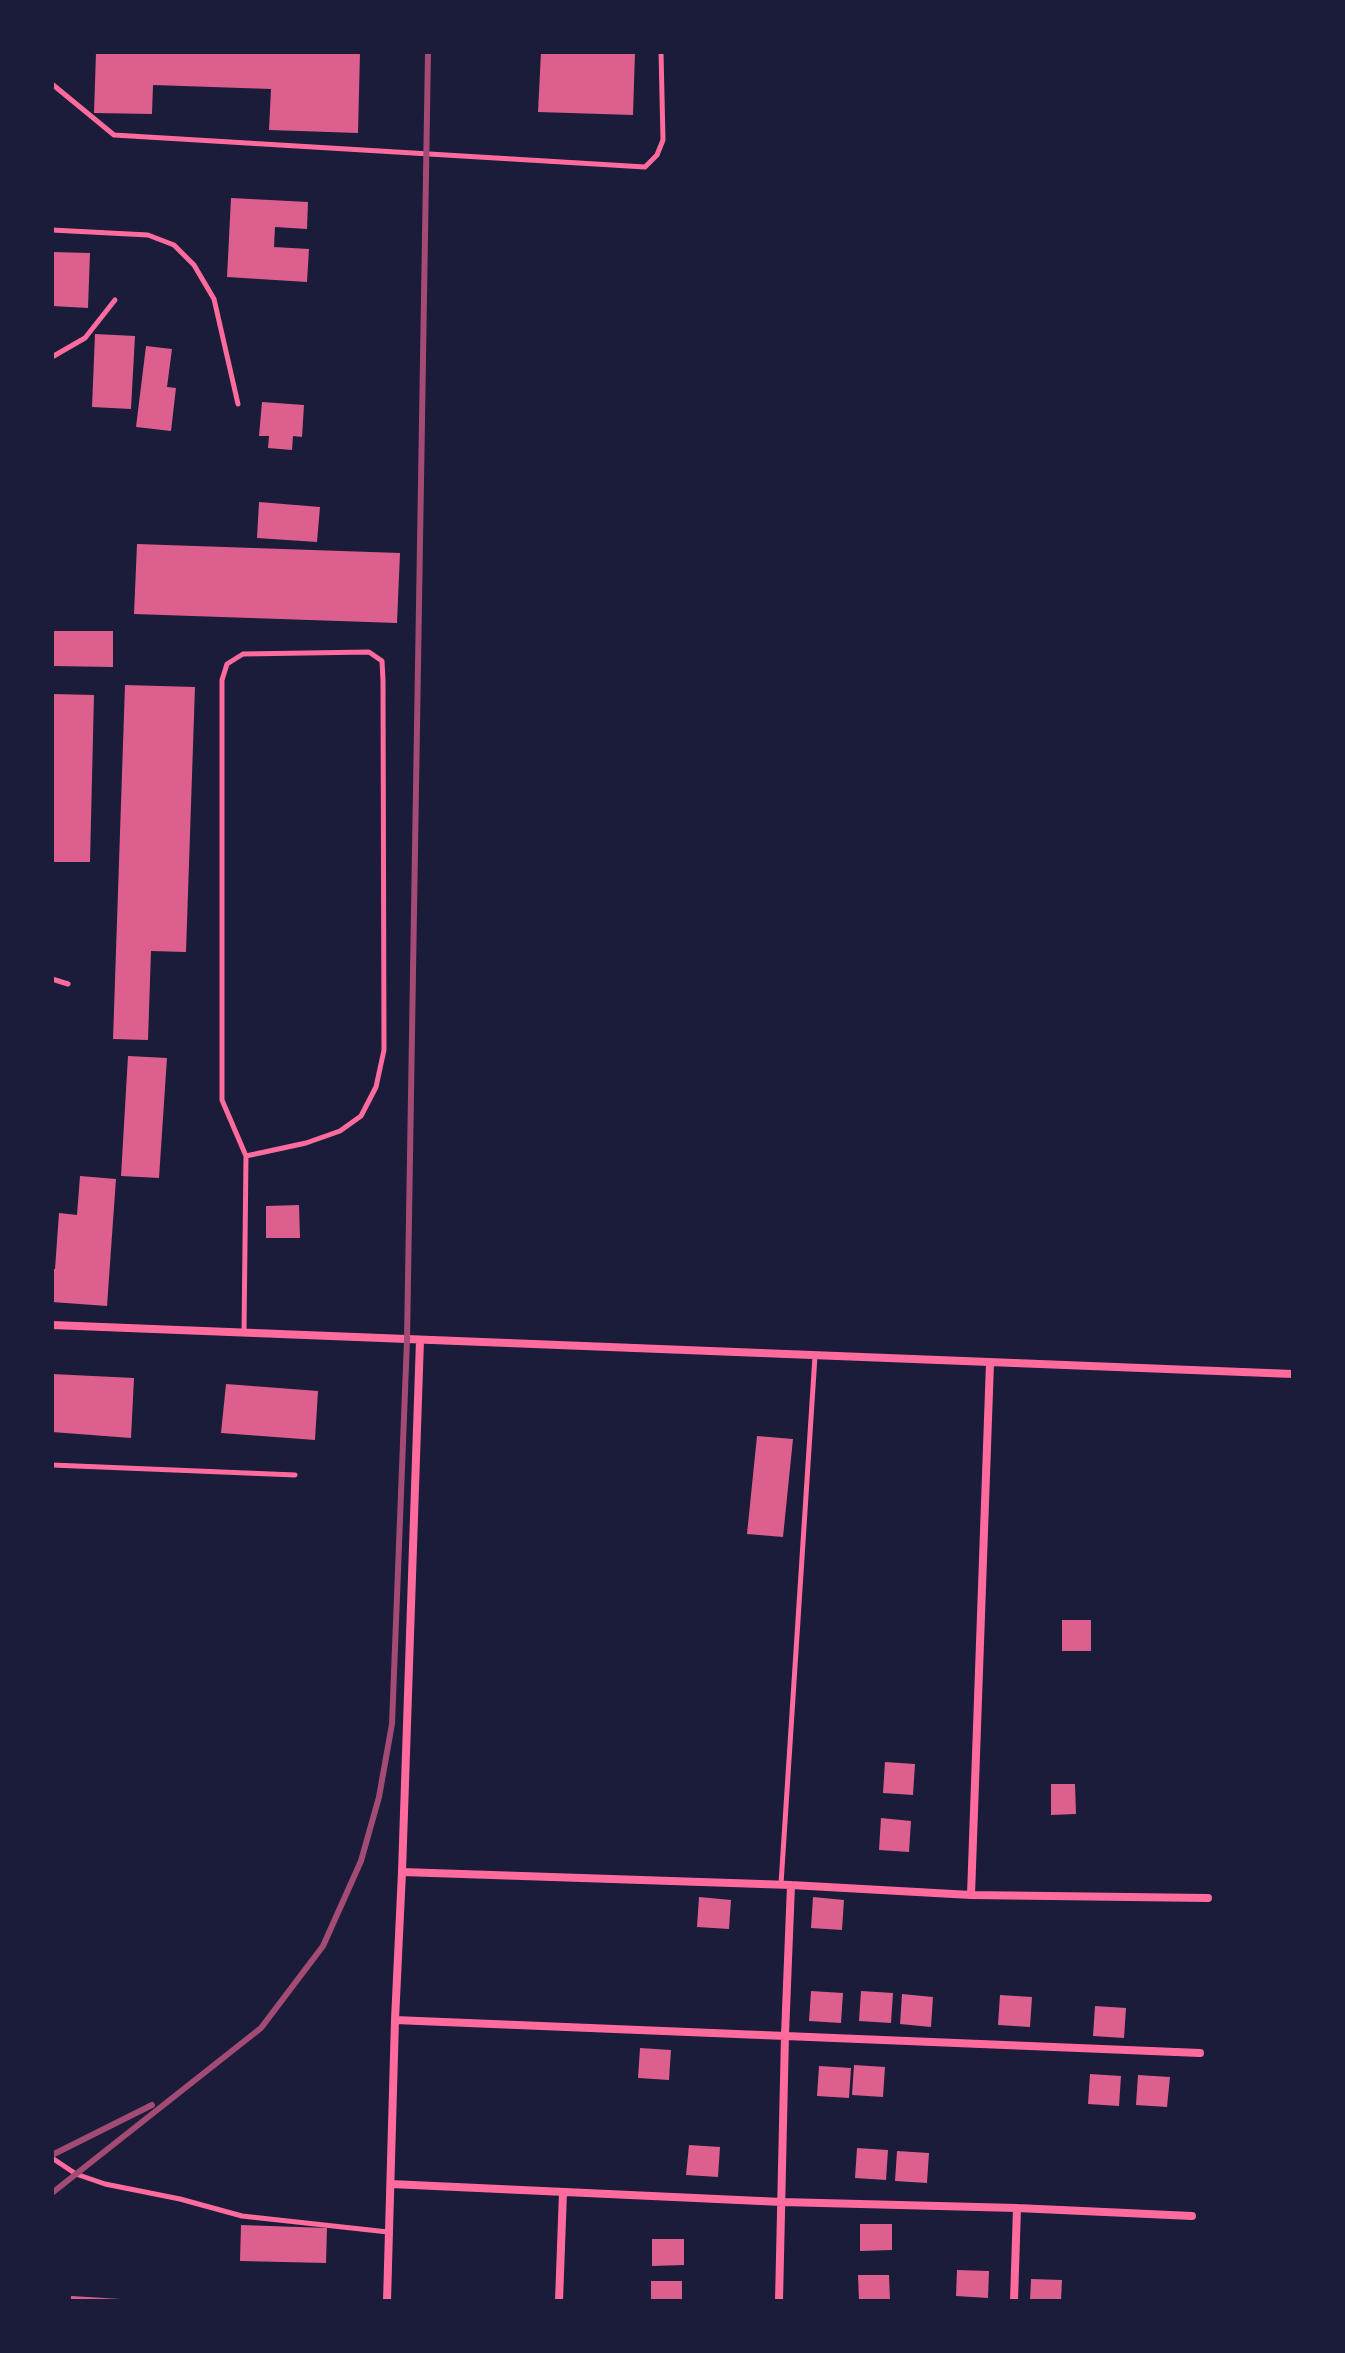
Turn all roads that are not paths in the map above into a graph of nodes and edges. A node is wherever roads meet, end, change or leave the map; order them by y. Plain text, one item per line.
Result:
1 (661, 52) edge
2 (52, 84) edge
3 (52, 230) edge
4 (115, 300) dead end
5 (52, 357) edge
6 (238, 404) dead end
7 (52, 979) edge
8 (68, 984) dead end
9 (246, 1156) junction
10 (52, 1325) edge
11 (244, 1332) junction
12 (420, 1340) junction
13 (815, 1356) junction
14 (990, 1363) junction
15 (1293, 1374) edge
16 (52, 1465) edge
17 (295, 1475) dead end
18 (402, 1872) junction
19 (780, 1885) junction
20 (791, 1885) junction
21 (971, 1895) junction
22 (1208, 1898) dead end
23 (395, 2020) junction
24 (785, 2035) junction
25 (1200, 2053) dead end
26 (52, 2158) edge
27 (391, 2184) junction
28 (563, 2192) junction
29 (782, 2202) junction
30 (1017, 2208) junction
31 (1192, 2216) dead end
32 (390, 2232) junction
33 (387, 2301) edge
34 (559, 2301) edge
35 (779, 2301) edge
36 (1014, 2301) edge

1 - 2 lane
3 - 6 lane
4 - 5 lane
7 - 8 lane
9 - 9 lane
9 - 11 lane
10 - 11 street
11 - 12 street
12 - 13 street
12 - 18 street
13 - 14 street
13 - 19 lane
14 - 15 street
14 - 21 street
16 - 17 lane
18 - 19 street
18 - 23 street
19 - 20 street
20 - 21 street
20 - 24 street
21 - 22 street
23 - 24 street
23 - 27 street
24 - 25 street
24 - 29 street
26 - 32 lane
27 - 28 street
27 - 32 street
28 - 29 street
28 - 34 street
29 - 30 street
29 - 35 street
30 - 31 street
30 - 36 street
32 - 33 street

